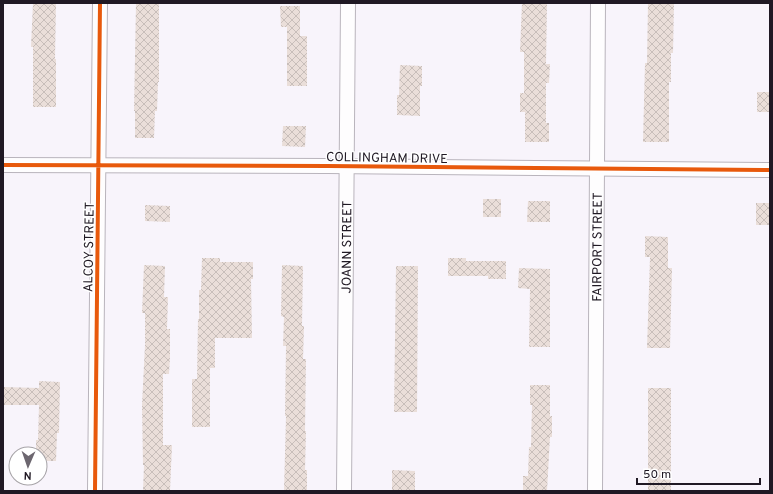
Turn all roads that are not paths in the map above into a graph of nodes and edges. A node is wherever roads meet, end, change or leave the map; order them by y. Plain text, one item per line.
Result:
1 (100, 3) edge
2 (348, 3) edge
3 (598, 3) edge
4 (3, 165) edge
5 (99, 165) junction
6 (348, 166) junction
7 (597, 169) junction
8 (770, 170) edge
9 (95, 491) edge
10 (344, 491) edge
11 (595, 491) edge

1 - 5 street, ALCOY STREET
2 - 6 street, JOANN STREET
3 - 7 street, FAIRPORT STREET
4 - 5 street, COLLINGHAM DRIVE
5 - 6 street, COLLINGHAM DRIVE
5 - 9 street, ALCOY STREET
6 - 7 street, COLLINGHAM DRIVE
6 - 10 street, JOANN STREET
7 - 8 street, COLLINGHAM DRIVE
7 - 11 street, FAIRPORT STREET

